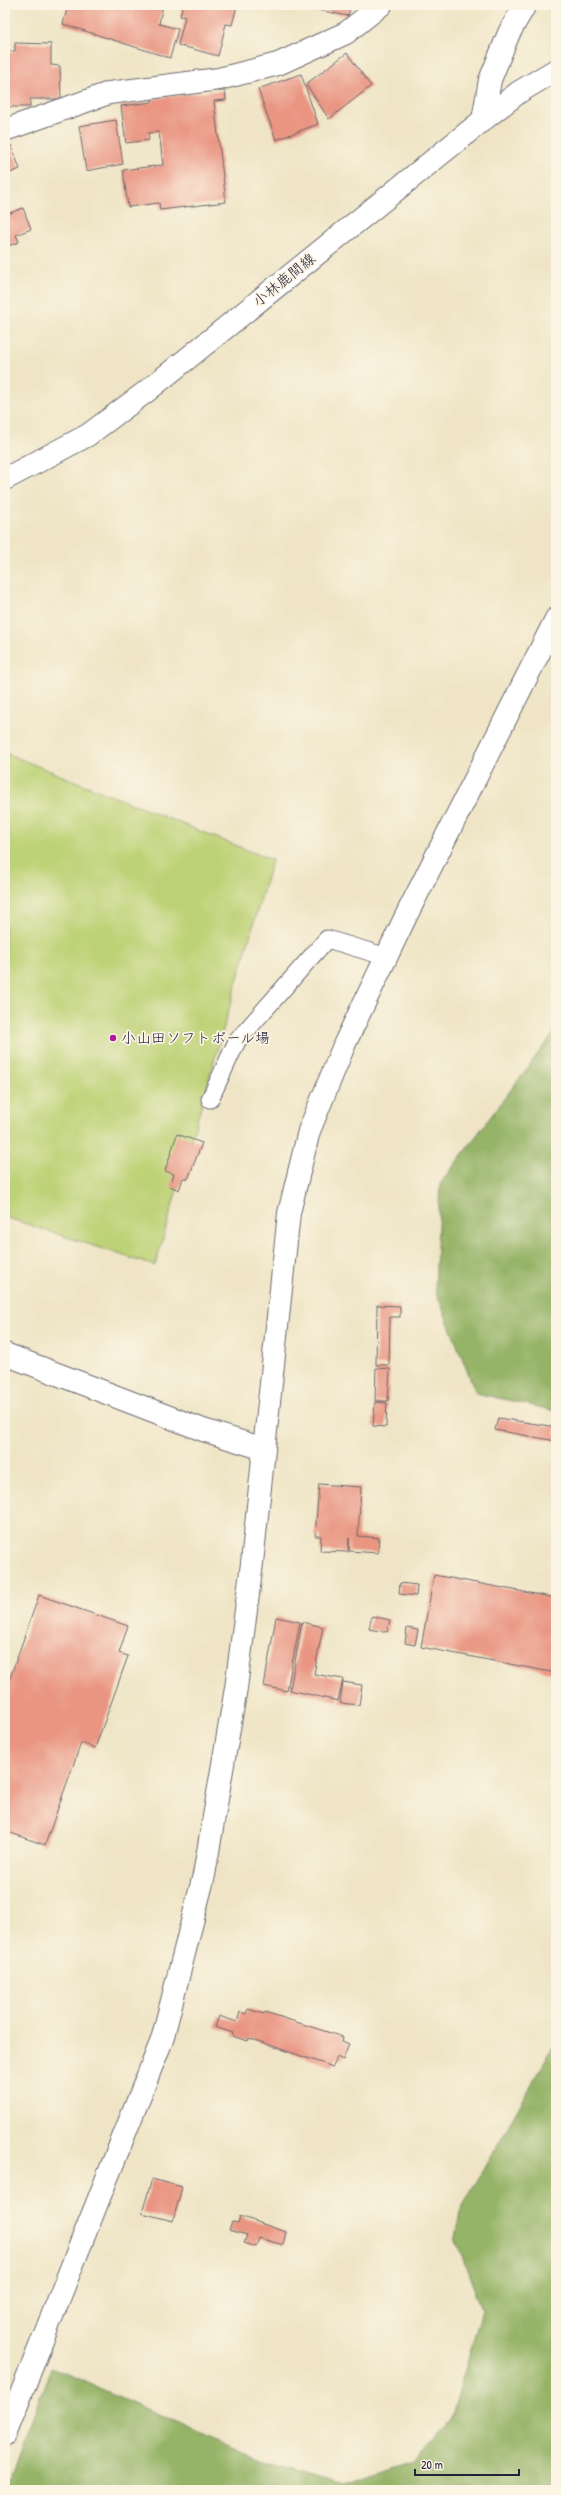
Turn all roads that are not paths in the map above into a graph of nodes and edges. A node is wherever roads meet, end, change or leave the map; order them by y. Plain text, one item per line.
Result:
1 (381, 5) edge
2 (525, 5) edge
3 (556, 70) edge
4 (483, 120) junction
5 (5, 130) edge
6 (5, 479) edge
7 (556, 619) edge
8 (387, 956) junction
9 (210, 1099) dead end
10 (5, 1354) edge
11 (264, 1449) junction
12 (5, 2434) edge

1 - 5 street
2 - 4 street
3 - 4 street, 小林鹿間線
4 - 6 street, 小林鹿間線
7 - 8 street
8 - 9 lane
8 - 11 street
10 - 11 street
11 - 12 street

